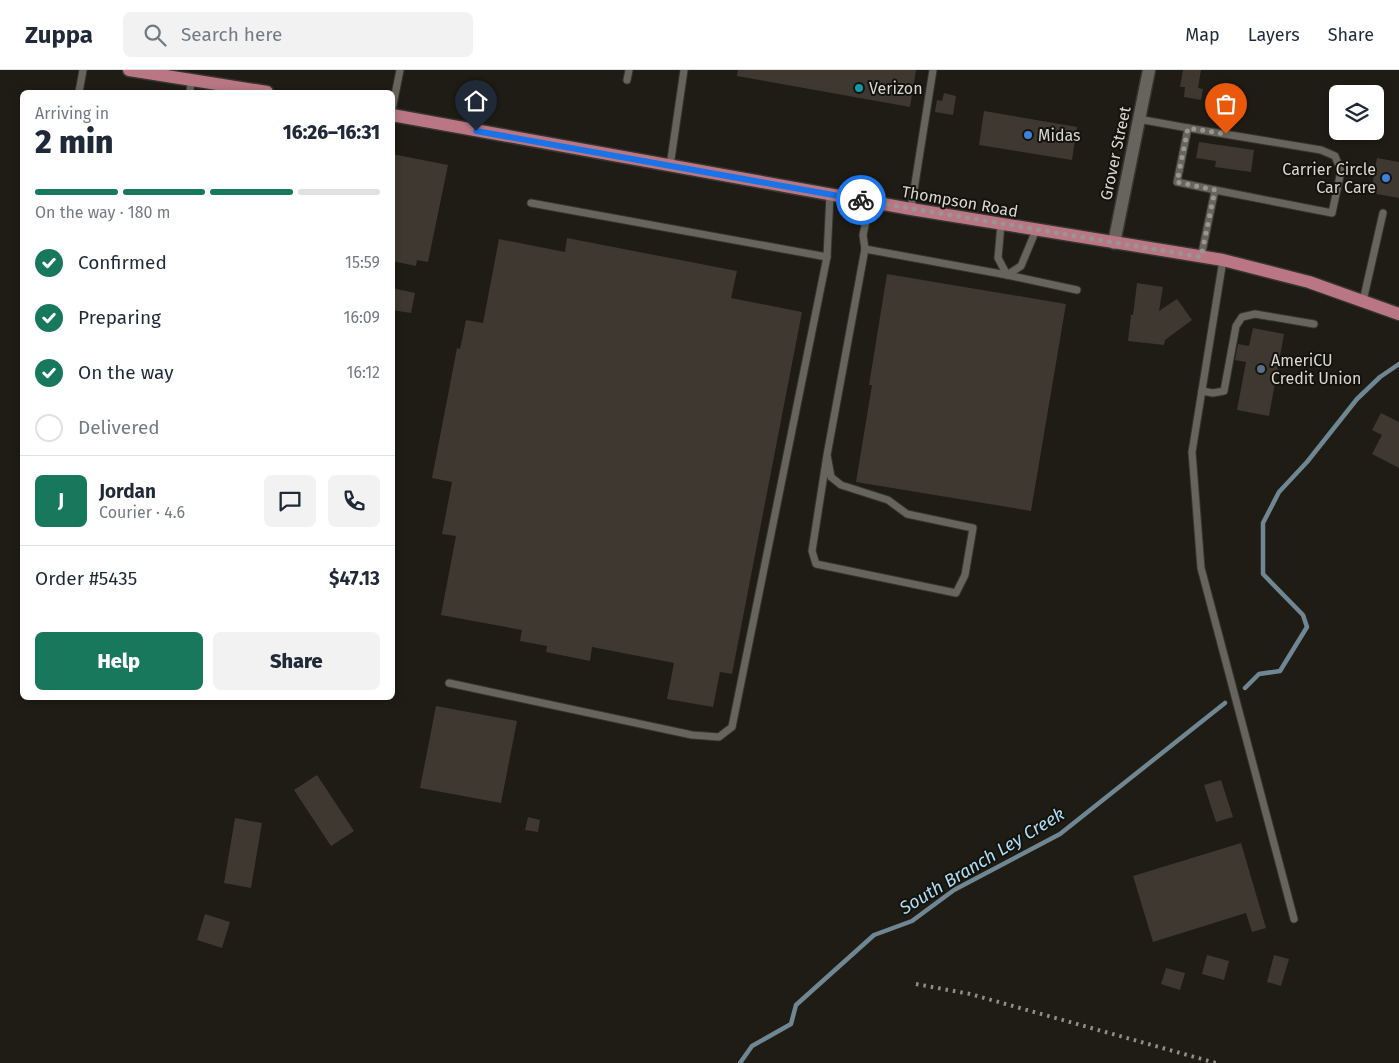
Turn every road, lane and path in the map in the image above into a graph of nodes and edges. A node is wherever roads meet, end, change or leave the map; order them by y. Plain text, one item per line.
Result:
1 (83, 70) edge
2 (129, 70) edge
3 (400, 70) edge
4 (629, 70) edge
5 (684, 70) edge
6 (933, 70) edge
7 (1149, 70) edge
8 (627, 80) dead end
9 (190, 86) edge
10 (79, 90) edge
11 (241, 90) edge
12 (395, 95) edge
13 (395, 116) edge
14 (1138, 120) junction
15 (1188, 128) junction
16 (670, 166) junction
17 (1215, 190) junction
18 (830, 194) junction
19 (870, 202) junction
20 (531, 203) dead end
21 (911, 209) junction
22 (1383, 213) dead end
23 (1001, 224) junction
24 (1036, 230) junction
25 (1114, 243) junction
26 (865, 249) junction
27 (827, 257) junction
28 (1201, 257) junction
29 (1223, 260) junction
30 (1007, 275) junction
31 (1077, 290) dead end
32 (1363, 301) junction
33 (1399, 314) edge
34 (1314, 324) dead end
35 (1202, 391) junction
36 (827, 455) junction
37 (449, 683) dead end
38 (1294, 919) dead end

1 - 10 lane
2 - 9 main road
3 - 12 lane
4 - 8 lane
5 - 16 lane
6 - 21 lane
7 - 14 street, Grover Street
9 - 11 main road
13 - 16 main road, Thompson Road
14 - 15 lane
14 - 25 street, Grover Street
15 - 17 lane
15 - 17 lane
16 - 18 main road, Thompson Road
17 - 28 lane
18 - 19 main road, Thompson Road
18 - 27 lane
19 - 21 main road, Thompson Road
19 - 26 lane
20 - 27 lane
21 - 23 main road, Thompson Road
22 - 32 lane
23 - 24 main road, Thompson Road
23 - 30 lane
24 - 25 main road, Thompson Road
24 - 30 lane
25 - 28 main road, Thompson Road
26 - 30 lane
26 - 36 lane
27 - 37 lane
28 - 29 main road, Thompson Road
29 - 32 main road, Thompson Road
29 - 35 lane
30 - 31 lane
32 - 33 main road, Thompson Road
34 - 35 lane
35 - 38 lane
36 - 36 lane

